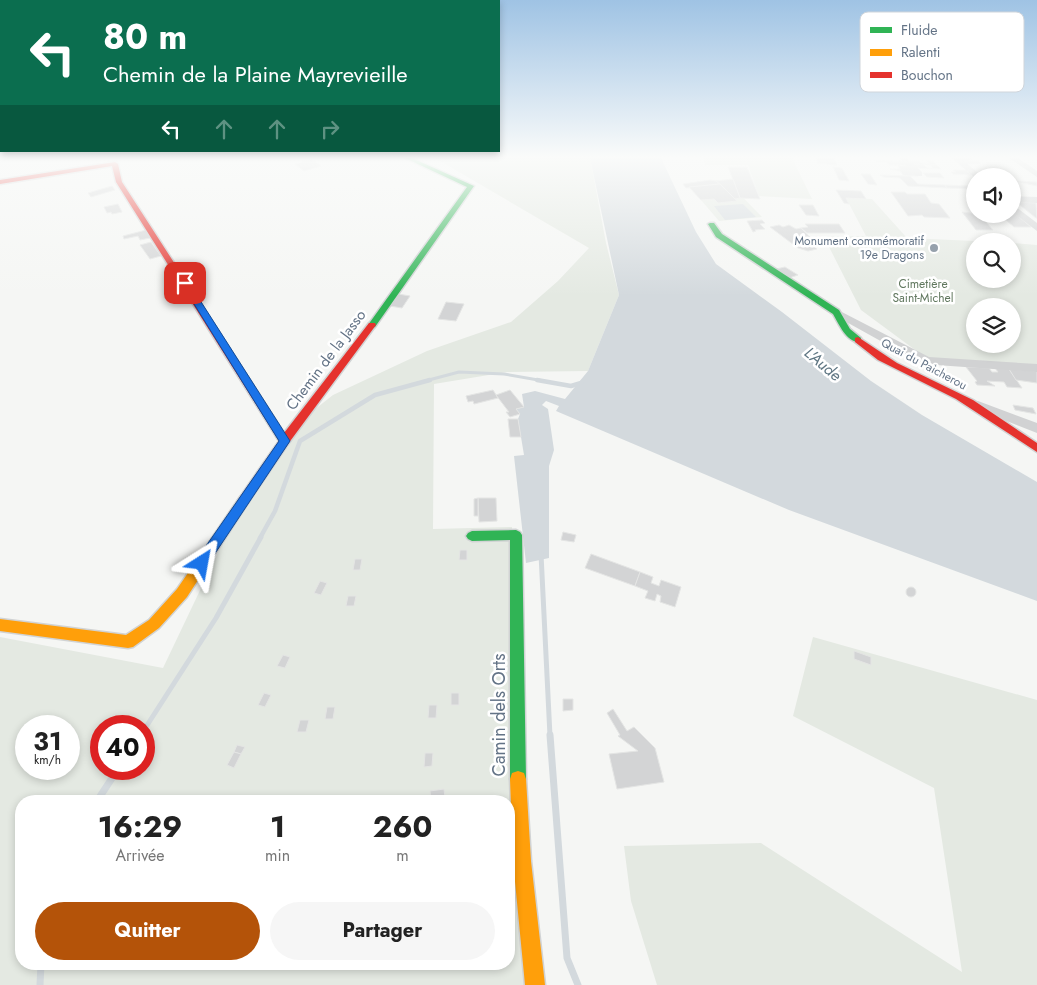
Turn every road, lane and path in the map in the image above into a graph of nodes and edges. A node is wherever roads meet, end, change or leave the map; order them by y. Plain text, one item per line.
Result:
1 (133, 204) edge
2 (458, 204) edge
3 (1021, 215) edge
4 (712, 224) dead end
5 (1037, 228) edge
6 (836, 312) junction
7 (1037, 368) edge
8 (960, 398) junction
9 (1037, 430) edge
10 (284, 441) junction
11 (1035, 447) edge
12 (472, 536) dead end
13 (0, 625) edge
14 (515, 862) edge
15 (536, 985) edge

1 - 10 street
2 - 10 street, Chemin de la Jasso
3 - 5 street
4 - 6 street, Quai du Paicherou
6 - 7 street
6 - 8 street, Quai du Paicherou
8 - 9 street
8 - 11 street, Quai du Paicherou
9 - 11 street
10 - 13 street, Chemin de la Jasso
12 - 14 street, Camin dels Orts
14 - 15 street, Camin dels Orts

